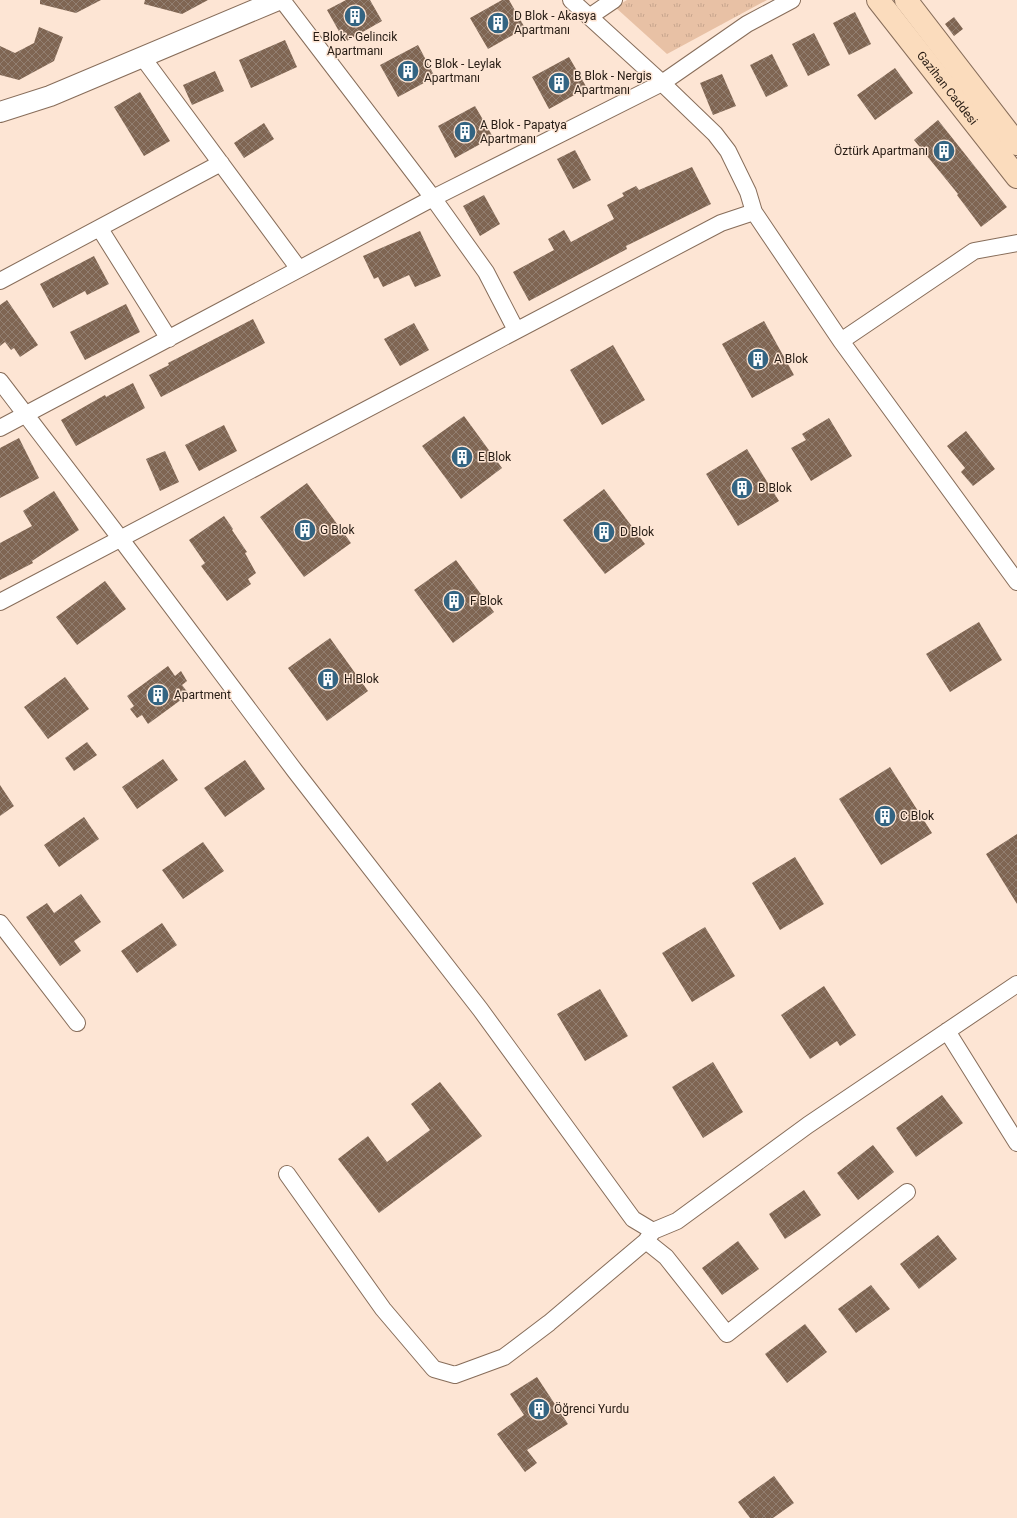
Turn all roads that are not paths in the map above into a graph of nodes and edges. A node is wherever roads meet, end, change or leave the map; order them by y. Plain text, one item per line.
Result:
1 (278, 0) edge
2 (282, 0) edge
3 (571, 0) edge
4 (614, 0) edge
5 (792, 0) edge
6 (878, 0) edge
7 (906, 0) edge
8 (589, 17) junction
9 (143, 58) junction
10 (662, 83) junction
11 (50, 96) junction
12 (0, 112) edge
13 (0, 124) edge
14 (1017, 144) edge
15 (221, 163) junction
16 (1017, 177) edge
17 (433, 198) junction
18 (754, 212) junction
19 (100, 229) junction
20 (1017, 243) edge
21 (299, 269) junction
22 (0, 281) edge
23 (516, 330) junction
24 (169, 339) junction
25 (841, 341) junction
26 (0, 381) edge
27 (26, 415) junction
28 (0, 428) edge
29 (120, 538) junction
30 (1017, 582) edge
31 (0, 602) edge
32 (0, 923) edge
33 (1017, 984) edge
34 (77, 1023) dead end
35 (947, 1031) junction
36 (1017, 1143) edge
37 (288, 1174) dead end
38 (907, 1192) dead end
39 (649, 1236) junction

1 - 9 street
2 - 17 street
3 - 8 street
4 - 8 street
5 - 10 street
6 - 16 main road, Gazihan Caddesi
7 - 14 main road, Gazihan Caddesi
8 - 10 street
9 - 11 street
9 - 15 street
10 - 17 street
10 - 18 street
11 - 12 street
11 - 13 street
15 - 19 street
15 - 21 street
17 - 21 street
17 - 23 street
18 - 23 street
18 - 25 street
19 - 22 street
19 - 24 street
20 - 25 street
21 - 24 street
23 - 29 street
24 - 27 street
25 - 30 street
26 - 27 street
27 - 28 street
27 - 29 street
29 - 31 street
29 - 39 street
32 - 34 street
33 - 35 street
35 - 36 street
35 - 39 street
37 - 39 street
38 - 39 street

